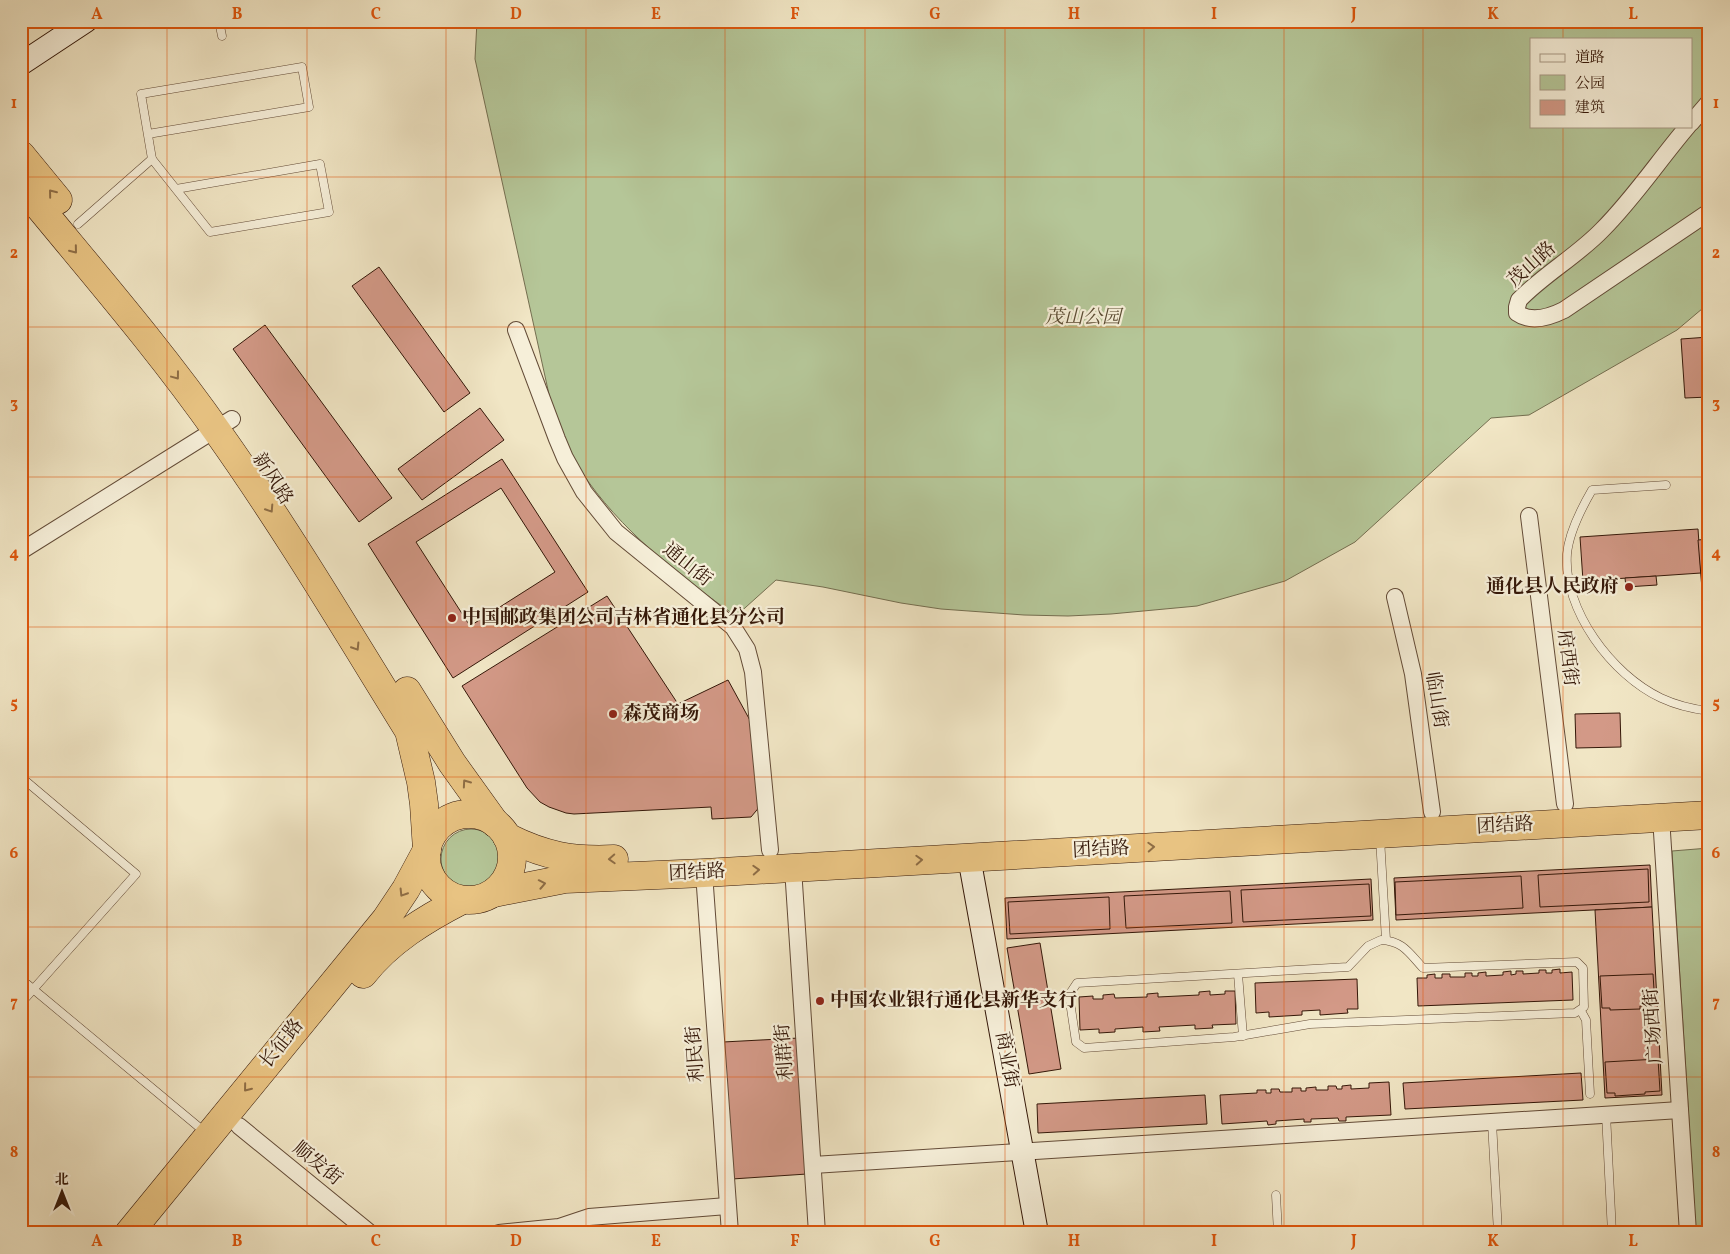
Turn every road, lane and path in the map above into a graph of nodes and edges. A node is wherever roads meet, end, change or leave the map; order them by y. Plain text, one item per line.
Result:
1 (86, 21) edge
2 (219, 21) edge
3 (222, 36) dead end
4 (21, 64) edge
5 (1709, 102) edge
6 (1692, 122) edge
7 (1686, 128) edge
8 (148, 134) junction
9 (21, 155) edge
10 (152, 159) junction
11 (21, 185) edge
12 (176, 189) junction
13 (1709, 212) edge
14 (78, 224) junction
15 (516, 330) dead end
16 (224, 424) junction
17 (1666, 485) dead end
18 (1529, 516) dead end
19 (21, 551) edge
20 (1395, 597) dead end
21 (1709, 711) edge
22 (21, 777) edge
23 (1709, 796) edge
24 (1565, 804) junction
25 (1432, 812) junction
26 (1709, 815) edge
27 (1661, 817) junction
28 (501, 830) junction
29 (1380, 834) junction
30 (427, 850) junction
31 (770, 850) junction
32 (969, 858) junction
33 (793, 868) junction
34 (704, 873) junction
35 (494, 892) junction
36 (462, 900) junction
37 (1386, 940) junction
38 (1238, 974) junction
39 (21, 979) edge
40 (35, 989) junction
41 (21, 1003) edge
42 (1581, 1010) junction
43 (1243, 1036) junction
44 (1590, 1094) dead end
45 (1680, 1110) junction
46 (1606, 1114) junction
47 (1492, 1122) junction
48 (239, 1126) junction
49 (208, 1135) junction
50 (1022, 1152) junction
51 (813, 1165) junction
52 (1276, 1195) dead end
53 (727, 1206) junction
54 (578, 1227) edge
55 (128, 1233) edge
56 (152, 1233) edge
57 (370, 1233) edge
58 (499, 1233) edge
59 (730, 1233) edge
60 (817, 1233) edge
61 (1037, 1233) edge
62 (1278, 1233) edge
63 (1498, 1233) edge
64 (1612, 1233) edge
65 (1688, 1233) edge

1 - 4 street
2 - 3 lane
5 - 6 street
7 - 13 street, 茂山路
8 - 8 lane
8 - 10 lane
14 -> 9 highway, 新风路
10 - 12 lane
10 - 14 lane
11 -> 16 highway, 新风路
12 - 12 lane
14 - 16 highway, 新风路
15 - 31 street, 通山街
16 - 19 street
28 -> 16 highway, 新风路
16 -> 30 highway, 新风路
17 - 21 lane
18 - 24 street, 府西街
20 - 25 street, 临山街
22 - 40 lane
23 - 24 highway, 团结路
24 - 25 highway, 团结路
25 - 31 highway, 团结路
26 - 27 highway, 团结路
27 - 29 highway, 团结路
27 - 45 street, 广场西街
28 - 30 highway
31 -> 28 highway, 团结路
28 - 35 highway
32 -> 29 highway, 团结路
29 - 37 lane
30 - 36 highway
30 -> 49 highway, 长征路
33 -> 32 highway, 团结路
32 - 50 street, 商业街
34 -> 33 highway, 团结路
33 - 51 street, 利群街
35 -> 34 highway, 团结路
34 - 53 street, 利民街
35 - 36 highway
36 - 48 highway, 长征路
37 - 38 lane
37 - 42 lane
38 - 43 lane
38 - 43 lane
39 - 40 lane
40 - 41 lane
40 - 49 lane
42 - 43 lane
42 - 44 lane
45 - 46 street
45 - 65 street, 广场西街
46 - 47 street
46 - 64 lane
47 - 50 street
47 - 63 lane
48 - 56 highway, 长征路
48 - 57 street, 顺发街
49 - 55 highway, 长征路
50 - 51 street
50 - 61 street, 商业街
51 - 60 street, 利群街
52 - 62 lane
53 - 54 street
53 - 59 street, 利民街
54 - 58 street

